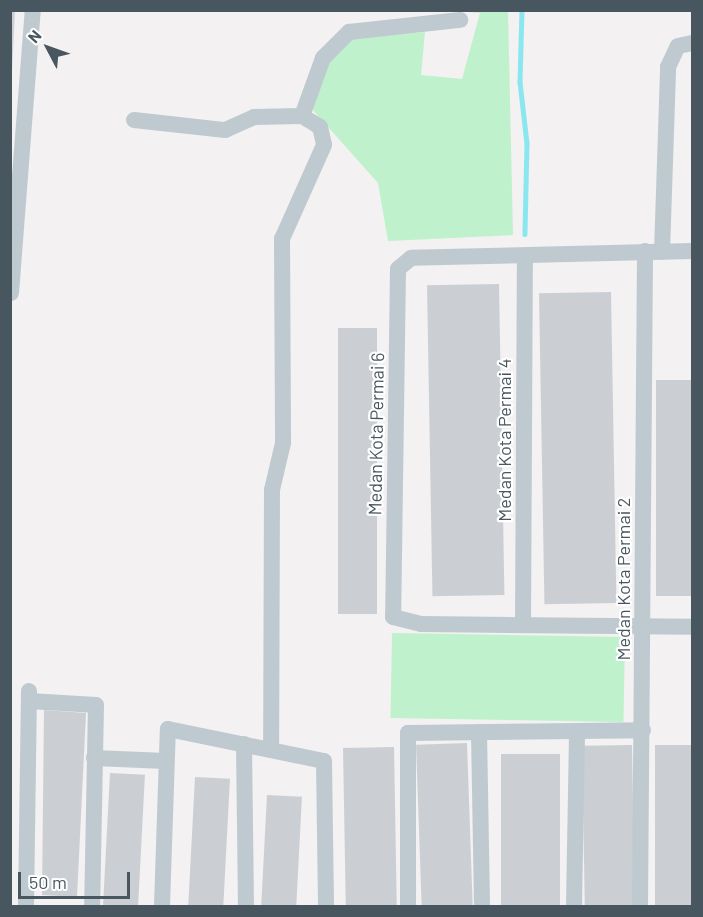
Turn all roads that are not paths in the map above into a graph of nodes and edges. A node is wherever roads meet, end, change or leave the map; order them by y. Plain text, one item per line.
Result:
1 (33, 10) edge
2 (460, 20) dead end
3 (693, 43) edge
4 (302, 116) junction
5 (134, 120) dead end
6 (645, 251) junction
7 (693, 251) edge
8 (662, 252) junction
9 (525, 256) junction
10 (11, 293) edge
11 (523, 624) junction
12 (642, 625) junction
13 (693, 627) edge
14 (643, 730) junction
15 (577, 731) junction
16 (479, 732) junction
17 (244, 744) junction
18 (10, 746) edge
19 (28, 747) junction
20 (271, 750) junction
21 (94, 758) junction
22 (166, 761) junction
23 (26, 906) edge
24 (92, 906) edge
25 (162, 906) edge
26 (246, 906) edge
27 (326, 906) edge
28 (408, 906) edge
29 (483, 906) edge
30 (574, 906) edge
31 (640, 906) edge

1 - 10 street
2 - 4 street
3 - 8 street
4 - 5 street
4 - 20 street
6 - 8 street
6 - 9 street
6 - 12 street, Medan Kota Permai 2
7 - 8 street
9 - 11 street, Medan Kota Permai 4
9 - 11 street, Medan Kota Permai 6
11 - 12 street
12 - 13 street
12 - 14 street, Medan Kota Permai 2
14 - 15 street
14 - 31 street, Medan Kota Permai 2
15 - 16 street
15 - 30 street
16 - 28 street
16 - 29 street
17 - 20 street
17 - 22 street
17 - 26 street
18 - 19 street
19 - 21 street
19 - 23 street
20 - 27 street
21 - 22 street
21 - 24 street
22 - 25 street

